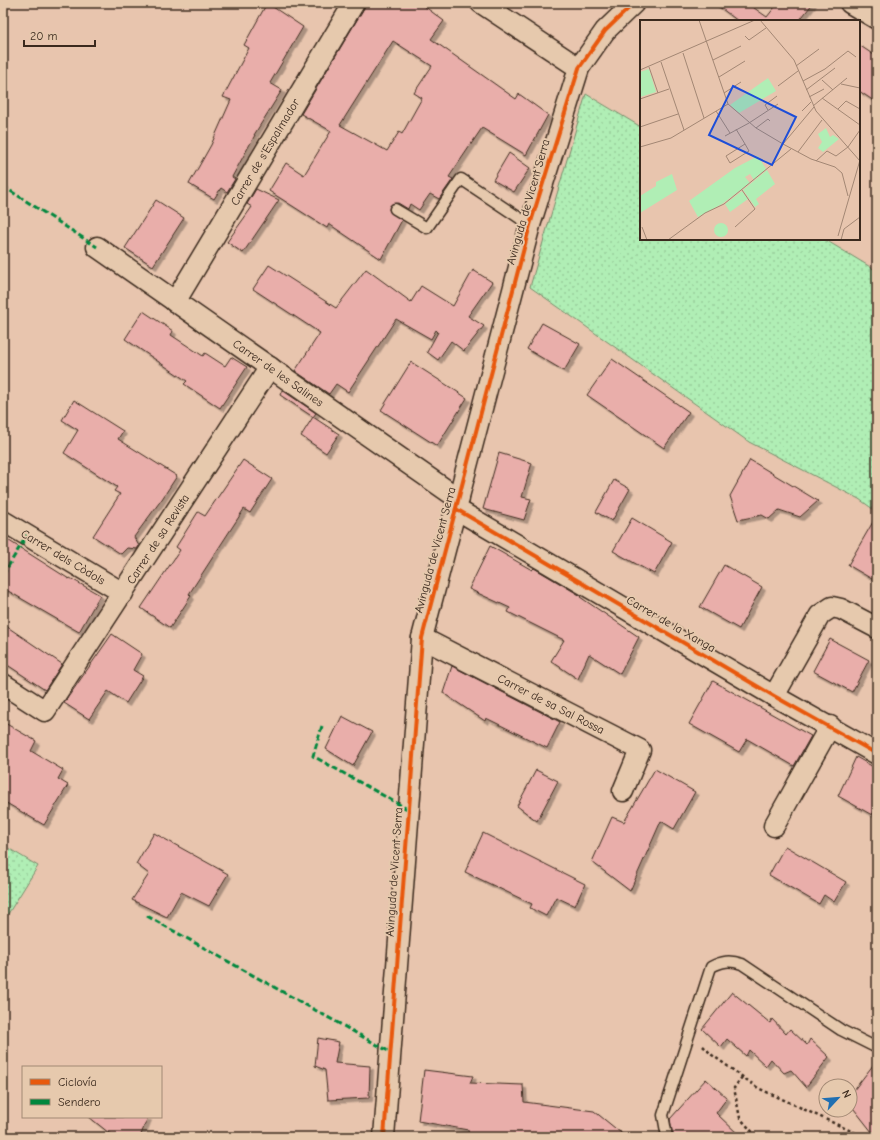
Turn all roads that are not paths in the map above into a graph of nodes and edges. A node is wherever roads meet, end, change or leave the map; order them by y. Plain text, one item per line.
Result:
1 (354, 3) edge
2 (481, 3) edge
3 (634, 3) edge
4 (850, 3) edge
5 (877, 19) edge
6 (579, 68) junction
7 (395, 209) dead end
8 (530, 225) junction
9 (97, 247) dead end
10 (175, 302) junction
11 (270, 367) junction
12 (457, 504) junction
13 (3, 520) edge
14 (123, 593) junction
15 (877, 628) edge
16 (422, 638) junction
17 (3, 684) edge
18 (774, 696) junction
19 (830, 726) junction
20 (877, 754) edge
21 (623, 791) dead end
22 (774, 826) dead end
23 (877, 1048) edge
24 (384, 1137) edge
25 (668, 1137) edge

1 - 10 street, Carrer de s'Espalmador
2 - 6 street
3 - 6 street, Avinguda de Vicent Serra
4 - 5 street
6 - 8 street, Avinguda de Vicent Serra
7 - 8 lane
8 - 12 street, Avinguda de Vicent Serra
9 - 10 street, Carrer de les Salines
10 - 11 street, Carrer de les Salines
11 - 12 street, Carrer de les Salines
11 - 14 street, Carrer de sa Revista
12 - 16 street, Avinguda de Vicent Serra
12 - 18 street, Carrer de la Xanga
13 - 14 street, Carrer dels Còdols
14 - 17 street, Carrer de sa Revista
15 - 18 street
16 - 21 street, Carrer de sa Sal Rossa
16 - 24 street, Avinguda de Vicent Serra
18 - 19 street, Carrer de la Xanga
19 - 20 street, Carrer de la Xanga
19 - 22 street
23 - 25 lane

